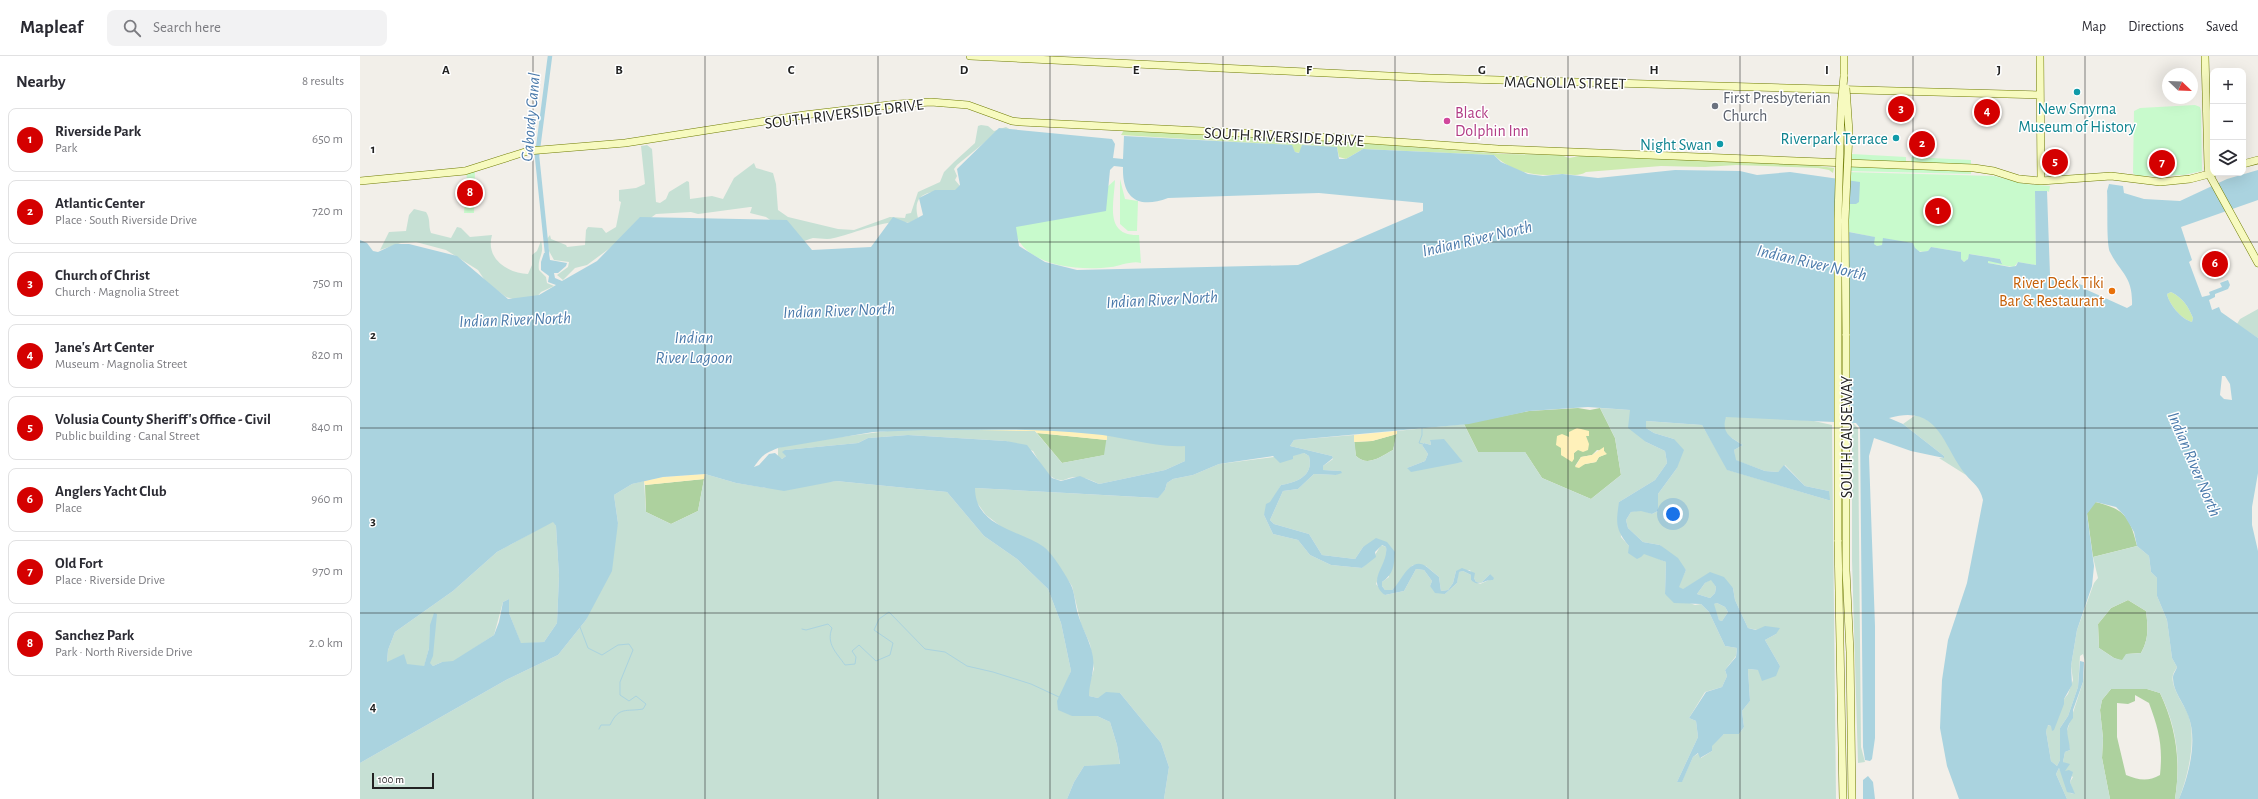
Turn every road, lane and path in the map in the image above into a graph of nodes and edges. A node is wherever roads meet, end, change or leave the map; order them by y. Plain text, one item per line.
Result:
1 (970, 56) edge
2 (1844, 56) edge
3 (2040, 56) edge
4 (2205, 56) edge
5 (2040, 95) junction
6 (2258, 160) edge
7 (2246, 163) edge
8 (2210, 171) edge
9 (2210, 174) edge
10 (2212, 176) edge
11 (360, 181) edge
12 (2041, 181) junction
13 (2258, 263) edge
14 (1842, 540) junction
15 (1842, 713) junction
16 (1851, 769) junction
17 (1843, 799) edge
18 (1852, 799) edge

1 - 5 street, MAGNOLIA STREET
2 - 14 street, SOUTH CAUSEWAY, bridge
3 - 5 street
4 - 8 street
5 - 12 street
6 - 7 street
9 - 12 street, SOUTH RIVERSIDE DRIVE
10 - 13 street
11 - 12 street, SOUTH RIVERSIDE DRIVE
14 - 15 street, SOUTH CAUSEWAY
14 - 16 street, SOUTH CAUSEWAY
15 - 16 street
15 - 17 street, SOUTH CAUSEWAY
16 - 17 street
16 - 18 street, SOUTH CAUSEWAY

